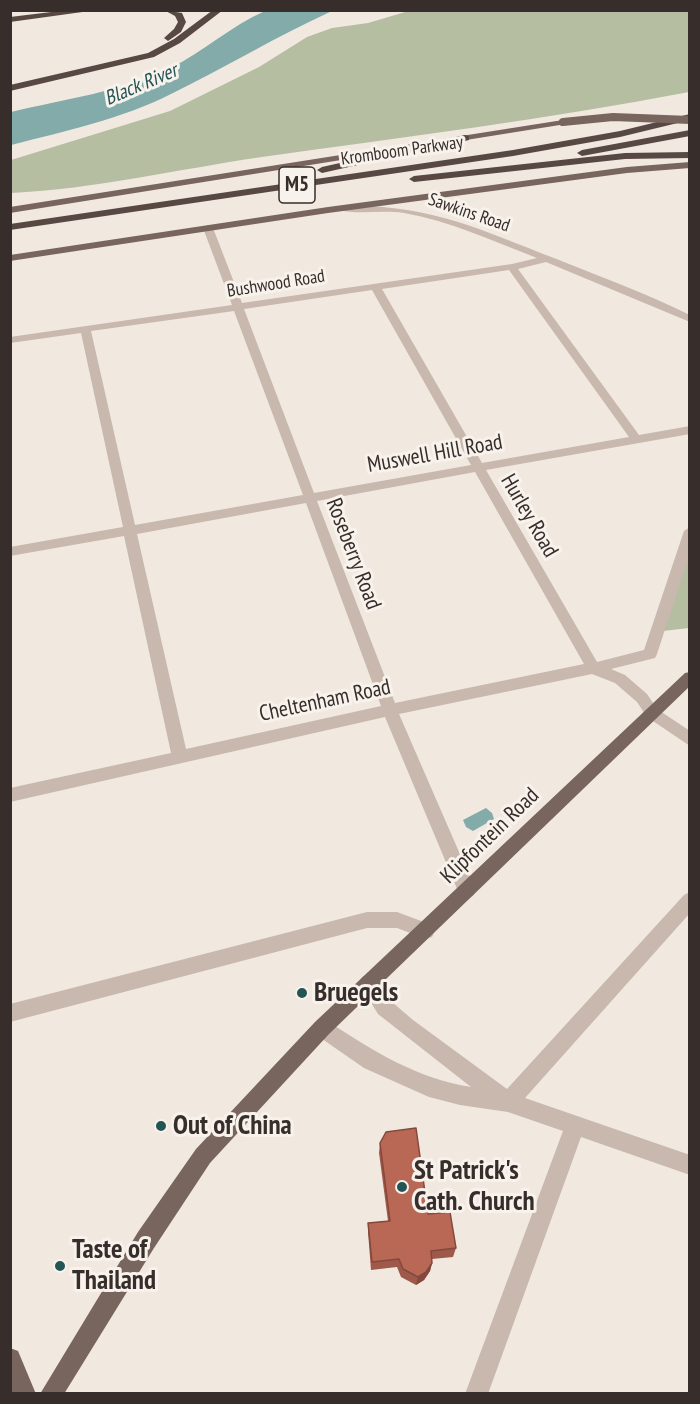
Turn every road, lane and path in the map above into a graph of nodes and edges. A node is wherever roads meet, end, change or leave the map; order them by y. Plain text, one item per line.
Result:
1 (60, 10) edge
2 (93, 10) edge
3 (168, 10) edge
4 (219, 10) edge
5 (10, 19) edge
6 (10, 80) edge
7 (10, 88) edge
8 (690, 119) edge
9 (690, 133) edge
10 (465, 138) junction
11 (690, 155) edge
12 (690, 165) edge
13 (394, 182) junction
14 (10, 210) edge
15 (328, 210) junction
16 (81, 216) junction
17 (10, 227) edge
18 (208, 228) junction
19 (10, 238) edge
20 (10, 258) edge
21 (546, 259) junction
22 (512, 267) junction
23 (375, 286) junction
24 (237, 306) junction
25 (690, 319) edge
26 (86, 329) junction
27 (10, 340) edge
28 (690, 430) edge
29 (636, 439) junction
30 (477, 467) junction
31 (310, 497) junction
32 (130, 530) junction
33 (690, 531) edge
34 (10, 552) edge
35 (593, 668) junction
36 (690, 677) edge
37 (390, 710) junction
38 (652, 713) junction
39 (690, 740) edge
40 (180, 756) junction
41 (10, 795) edge
42 (467, 891) junction
43 (690, 900) edge
44 (426, 931) junction
45 (368, 983) junction
46 (10, 1013) edge
47 (321, 1028) junction
48 (508, 1102) junction
49 (575, 1125) junction
50 (690, 1165) edge
51 (10, 1359) edge
52 (25, 1394) edge
53 (51, 1394) edge
54 (476, 1394) edge

1 - 5 highway
2 - 5 highway
3 - 6 highway
4 - 7 highway
8 - 10 main road, bridge
8 - 16 highway, Kromboom Parkway / M5
9 - 13 highway, Kromboom Parkway / M5
10 - 14 main road
10 - 16 highway
11 - 13 highway
12 - 15 main road
13 - 19 highway, Kromboom Parkway / M5
15 - 18 main road, Sawkins Road
15 - 21 street, Sawkins Road
16 - 17 highway, Kromboom Parkway / M5
18 - 20 main road, Sawkins Road
18 - 24 street, Roseberry Road
21 - 22 street, Bushwood Road
21 - 25 street, Sawkins Road
22 - 23 street, Bushwood Road
22 - 29 street
23 - 24 street, Bushwood Road
23 - 30 street, Hurley Road
24 - 26 street, Bushwood Road
24 - 31 street, Roseberry Road
26 - 27 street, Bushwood Road
26 - 32 street
28 - 29 street, Muswell Hill Road
29 - 30 street, Muswell Hill Road
30 - 31 street, Muswell Hill Road
30 - 35 street, Hurley Road
31 - 32 street, Muswell Hill Road
31 - 37 street, Roseberry Road
32 - 34 street, Muswell Hill Road
32 - 40 street
33 - 35 street, Cheltenham Road
35 - 37 street, Cheltenham Road
35 - 38 street
36 - 38 main road, Klipfontein Road
37 - 40 street, Cheltenham Road
37 - 42 street, Roseberry Road
38 - 39 street
38 - 42 main road, Klipfontein Road
40 - 41 street, Cheltenham Road
42 - 44 main road, Klipfontein Road
43 - 48 street
44 - 45 main road, Klipfontein Road
44 - 46 street
45 - 47 main road, Klipfontein Road
45 - 48 street
47 - 48 street
47 - 53 main road, Klipfontein Road
48 - 49 street
49 - 50 street
49 - 54 street
51 - 52 main road

